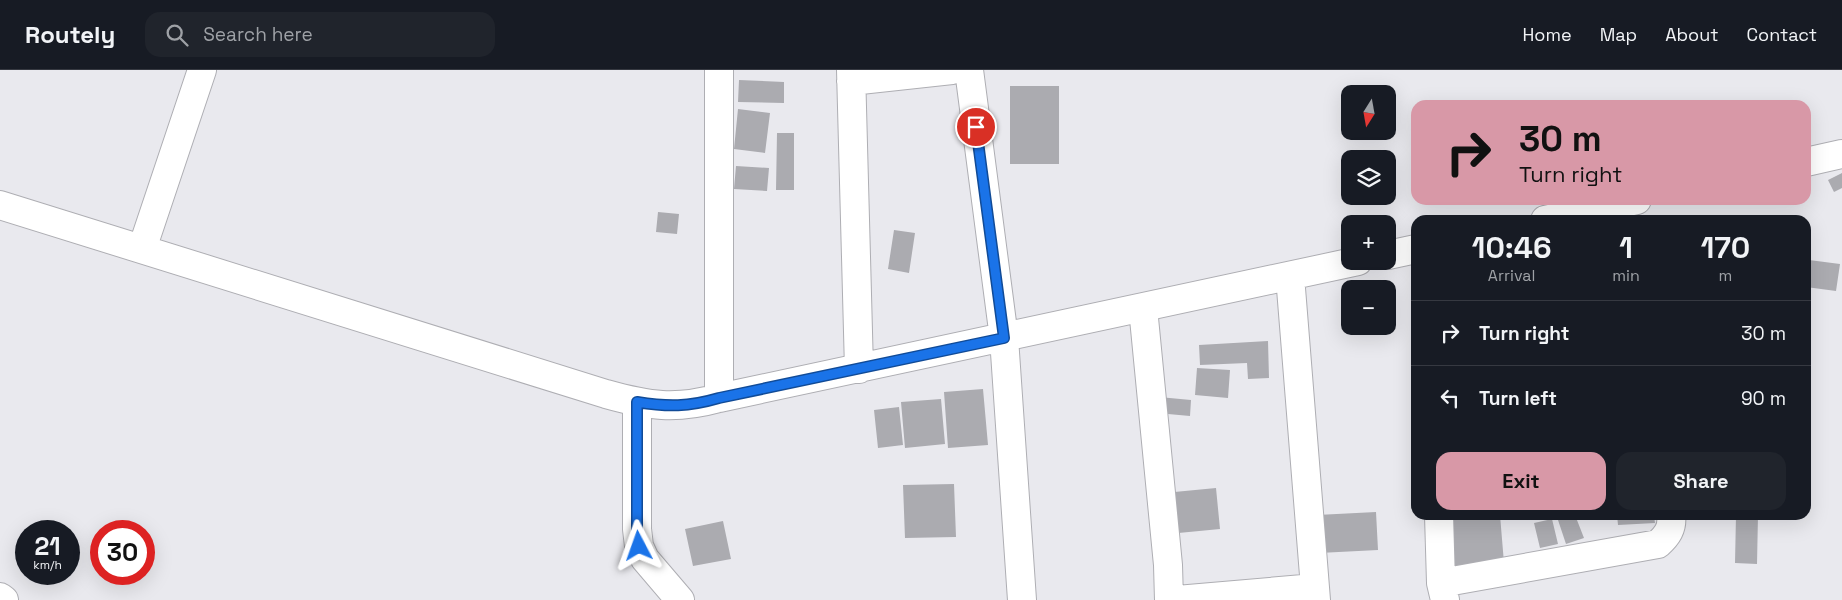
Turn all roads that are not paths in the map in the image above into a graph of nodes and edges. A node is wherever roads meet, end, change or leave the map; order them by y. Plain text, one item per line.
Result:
1 (202, 70) edge
2 (719, 70) edge
3 (952, 70) edge
4 (969, 70) edge
5 (851, 76) edge
6 (1842, 154) edge
7 (1811, 161) edge
8 (1618, 205) edge
9 (0, 206) edge
10 (1581, 215) edge
11 (142, 249) junction
12 (1411, 250) edge
13 (1396, 253) edge
14 (1341, 265) edge
15 (1290, 276) junction
16 (1142, 308) junction
17 (1004, 338) junction
18 (859, 369) junction
19 (719, 398) junction
20 (637, 402) junction
21 (1439, 520) edge
22 (1672, 520) edge
23 (1443, 592) edge
24 (1315, 594) edge
25 (0, 597) edge
26 (4, 600) edge
27 (680, 600) edge
28 (1022, 600) edge
29 (1169, 600) edge
30 (1177, 600) edge

1 - 11 street
2 - 19 street
3 - 5 street
4 - 17 street
5 - 18 street
6 - 7 street
8 - 10 street
9 - 11 street
11 - 20 street
12 - 13 street
14 - 15 street
15 - 16 street
15 - 24 street
16 - 17 street
16 - 29 street
17 - 18 street
17 - 28 street
18 - 19 street
19 - 20 street
20 - 27 street
21 - 23 street
22 - 23 street
24 - 30 street
25 - 26 street

